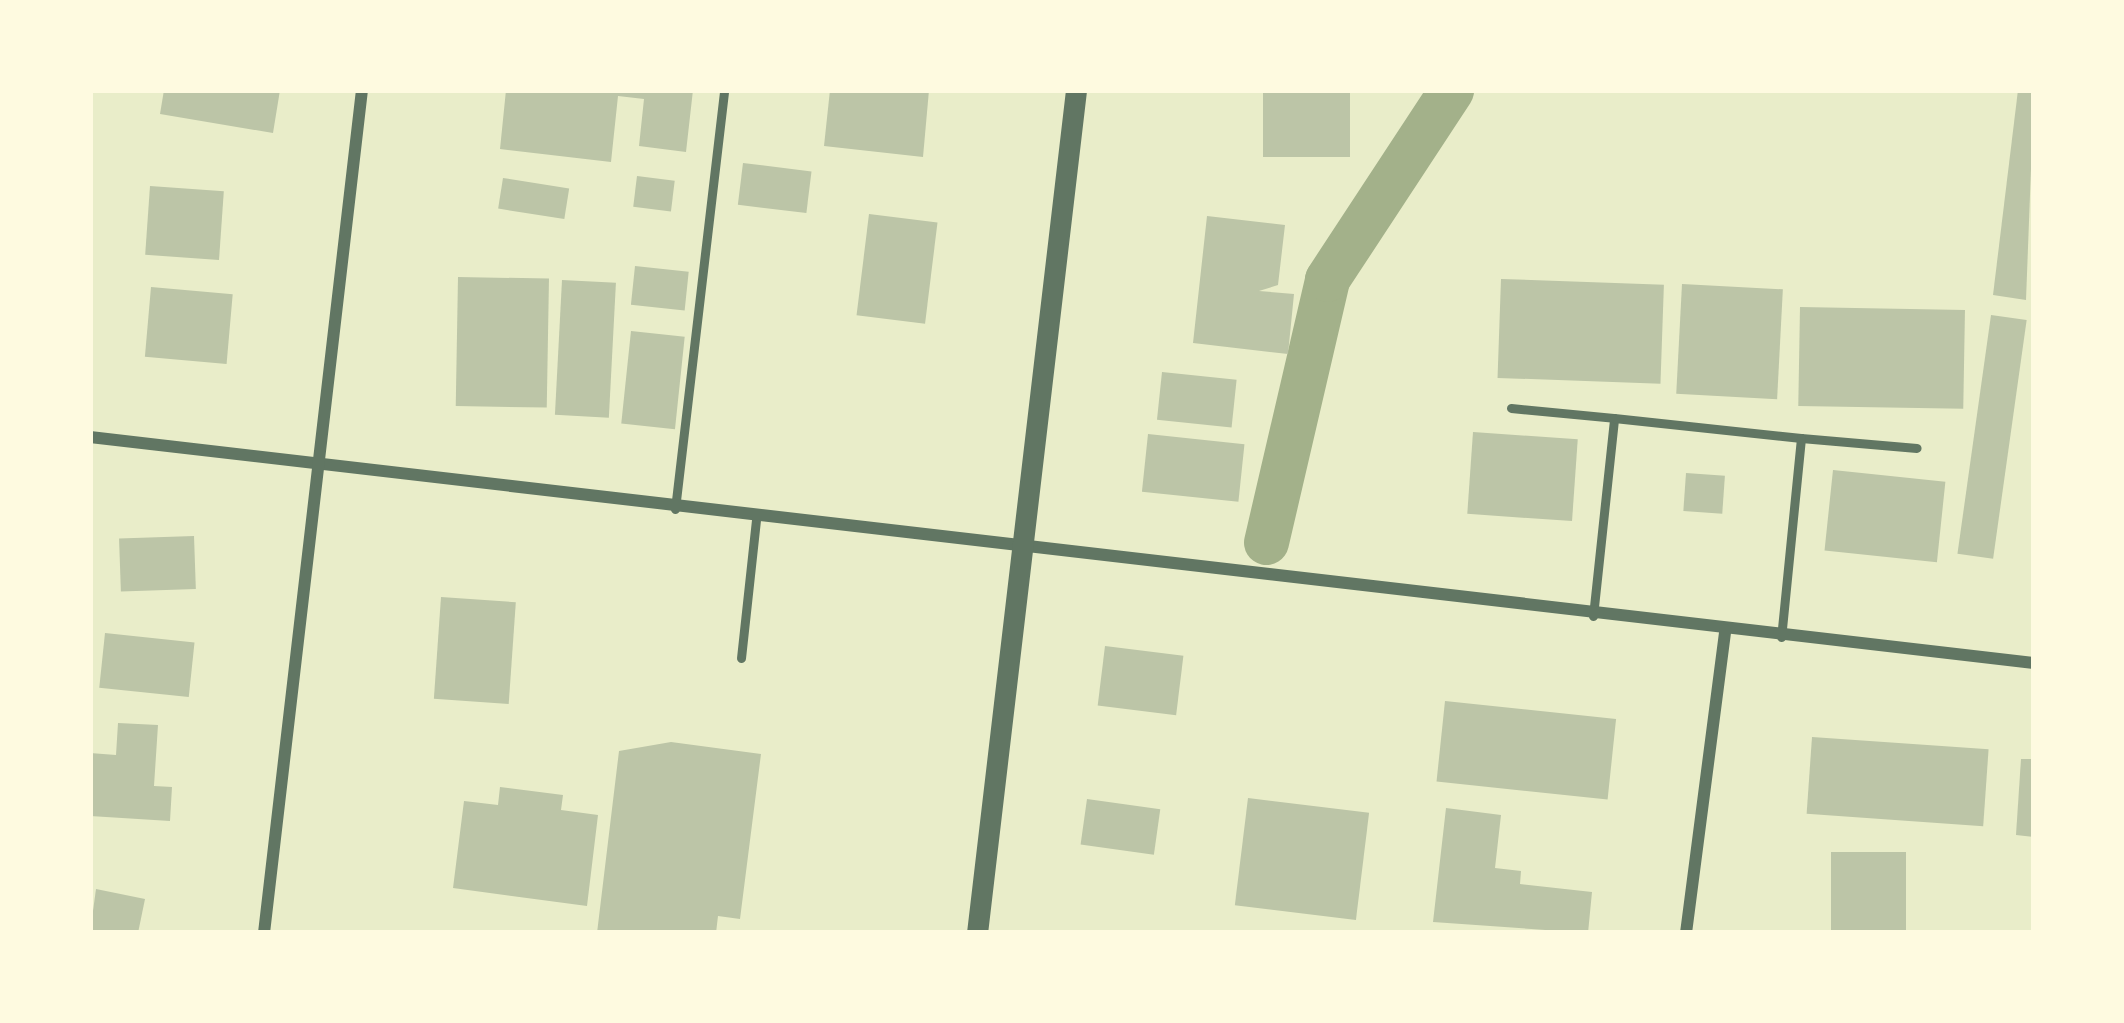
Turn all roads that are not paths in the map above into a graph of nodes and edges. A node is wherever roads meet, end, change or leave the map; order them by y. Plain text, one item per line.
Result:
1 (362, 90) edge
2 (724, 90) edge
3 (1076, 90) edge
4 (1511, 408) dead end
5 (1614, 418) junction
6 (90, 437) edge
7 (1801, 438) junction
8 (1918, 448) dead end
9 (318, 466) junction
10 (675, 509) junction
11 (756, 519) junction
12 (1022, 551) junction
13 (1593, 616) junction
14 (1725, 631) junction
15 (1781, 637) junction
16 (741, 658) dead end
17 (2034, 663) edge
18 (264, 933) edge
19 (977, 933) edge
20 (1687, 933) edge

1 - 9 street
2 - 10 lane
3 - 12 street
4 - 5 lane
5 - 7 lane
5 - 13 lane
6 - 9 street
7 - 8 lane
7 - 15 lane
9 - 10 street
9 - 18 street
10 - 11 street
11 - 12 street
11 - 16 lane
12 - 13 street
12 - 19 street
13 - 14 street
14 - 15 street
14 - 20 street
15 - 17 street

